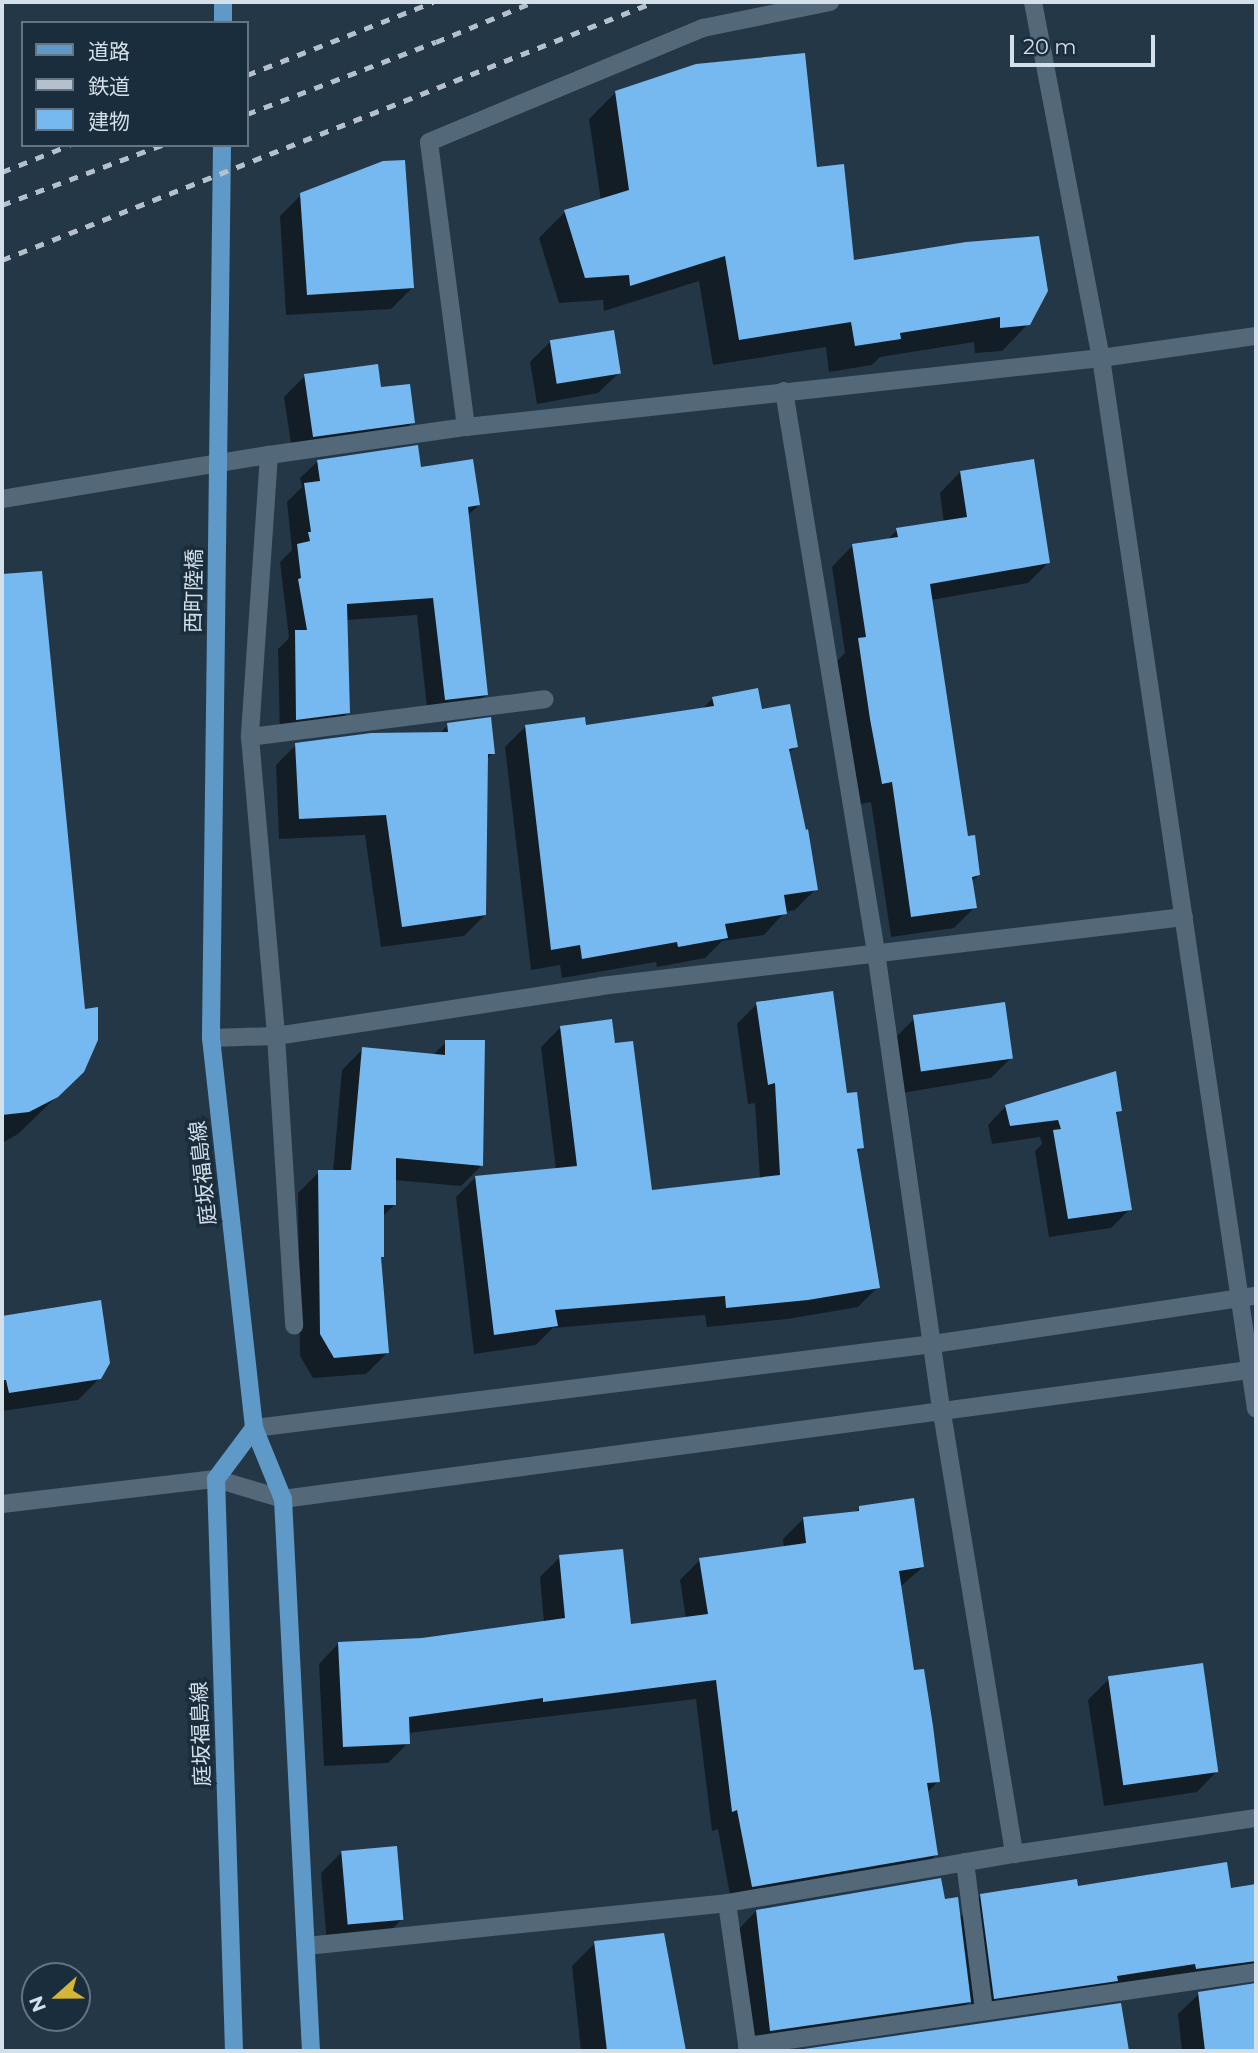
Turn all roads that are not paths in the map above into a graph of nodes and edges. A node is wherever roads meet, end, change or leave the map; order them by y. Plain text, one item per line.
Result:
1 (223, 2) edge
2 (830, 2) edge
3 (1033, 2) edge
4 (223, 21) edge
5 (222, 147) edge
6 (1256, 335) edge
7 (1101, 358) junction
8 (784, 391) junction
9 (466, 427) junction
10 (269, 455) junction
11 (2, 499) edge
12 (545, 699) dead end
13 (250, 737) junction
14 (1184, 917) junction
15 (876, 952) junction
16 (276, 1036) junction
17 (211, 1038) junction
18 (1247, 1297) edge
19 (294, 1325) dead end
20 (933, 1344) junction
21 (1253, 1369) edge
22 (1256, 1409) edge
23 (942, 1413) junction
24 (254, 1428) junction
25 (216, 1479) junction
26 (283, 1499) junction
27 (2, 1504) edge
28 (1256, 1818) edge
29 (1014, 1853) junction
30 (965, 1862) junction
31 (727, 1903) junction
32 (306, 1946) junction
33 (1256, 1972) edge
34 (984, 2011) junction
35 (747, 2048) edge
36 (234, 2051) edge
37 (311, 2051) edge

1 - 4 main road
2 - 9 street
3 - 7 street
5 - 17 main road, 西町陸橋
6 - 7 street
7 - 8 street
7 - 14 street
8 - 9 street
8 - 15 street
9 - 10 street
10 - 11 street
10 - 13 street
12 - 13 street
13 - 16 street
14 - 15 street
14 - 18 street
15 - 16 street
15 - 20 street
16 - 17 street
16 - 19 street
17 - 24 main road, 庭坂福島線
18 - 20 street
18 - 21 street
20 - 23 street
20 - 24 street
21 - 22 street
21 - 23 street
23 - 26 street
23 - 29 street
24 - 25 main road
24 - 26 main road, 庭坂福島線
25 - 26 street
25 - 27 street
25 - 36 main road, 庭坂福島線
26 - 32 main road, 庭坂福島線
28 - 29 street
29 - 30 street
30 - 31 street
30 - 34 street
31 - 32 street
31 - 35 street
32 - 37 main road, 庭坂福島線
33 - 34 street
34 - 35 street

